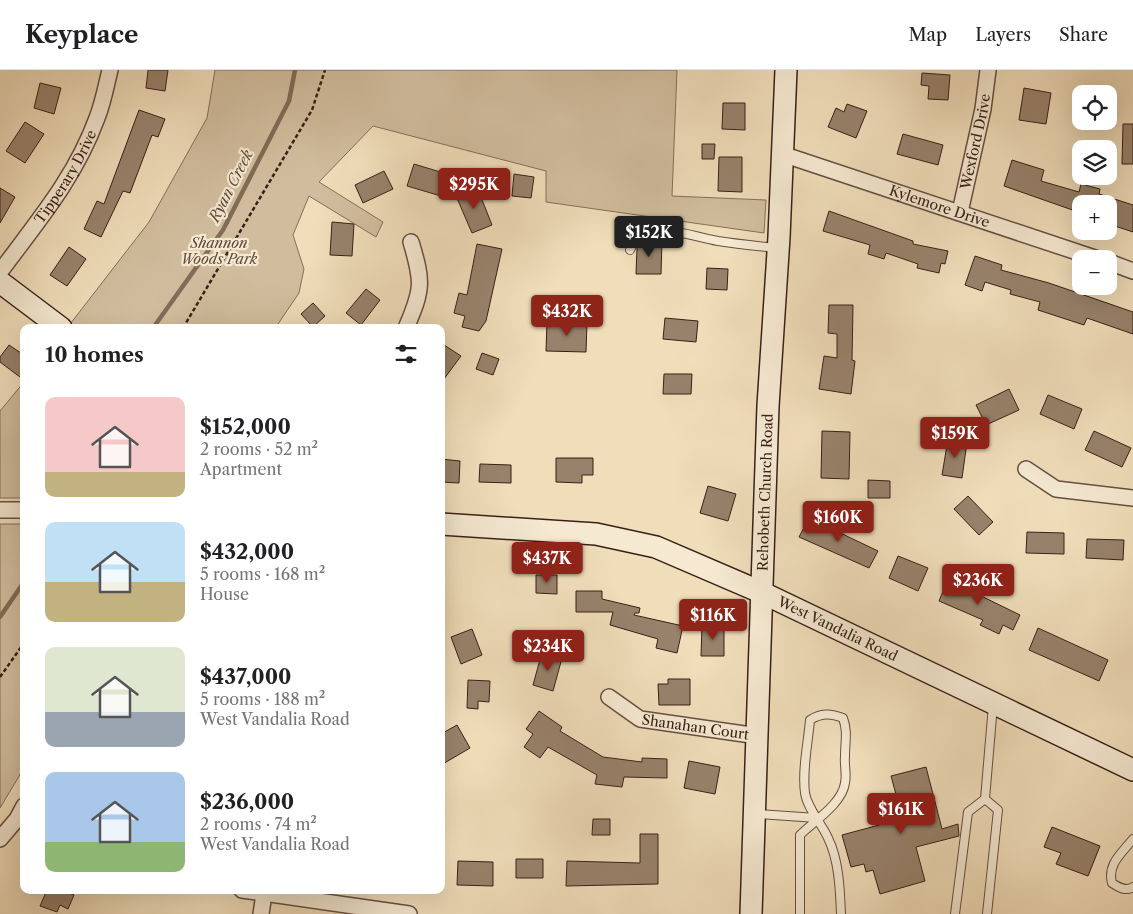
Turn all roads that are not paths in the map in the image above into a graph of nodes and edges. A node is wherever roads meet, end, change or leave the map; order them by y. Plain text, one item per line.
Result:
1 (110, 70) edge
2 (786, 70) edge
3 (988, 70) edge
4 (782, 154) junction
5 (960, 212) junction
6 (411, 242) dead end
7 (778, 249) junction
8 (630, 250) dead end
9 (1072, 250) edge
10 (1117, 265) edge
11 (1133, 270) edge
12 (0, 272) edge
13 (0, 282) edge
14 (56, 324) edge
15 (408, 324) edge
16 (1026, 469) dead end
17 (1133, 498) edge
18 (0, 510) edge
19 (20, 510) edge
20 (445, 524) edge
21 (763, 593) junction
22 (609, 697) dead end
23 (993, 703) junction
24 (758, 736) junction
25 (1133, 770) edge
26 (985, 799) junction
27 (755, 814) junction
28 (20, 818) edge
29 (818, 818) junction
30 (0, 839) edge
31 (1133, 839) edge
32 (1133, 887) edge
33 (264, 894) joint
34 (261, 914) edge
35 (409, 914) edge
36 (751, 914) edge
37 (800, 914) edge
38 (841, 914) edge
39 (955, 914) edge
40 (987, 914) edge

1 - 12 street, Tipperary Drive
2 - 4 street, Rehobeth Church Road
3 - 5 street, Wexford Drive
4 - 5 street, Kylemore Drive
4 - 7 street, Rehobeth Church Road
5 - 9 street, Kylemore Drive
6 - 15 street
7 - 8 lane
7 - 21 street, Rehobeth Church Road
10 - 11 street
13 - 14 street
16 - 17 street
18 - 19 street
20 - 21 street, West Vandalia Road
21 - 23 street, West Vandalia Road
21 - 24 street, Rehobeth Church Road
22 - 24 street, Shanahan Court
23 - 25 street, West Vandalia Road
23 - 26 lane
24 - 27 street, Rehobeth Church Road
26 - 39 lane
26 - 40 lane
27 - 29 lane
27 - 36 street, Rehobeth Church Road
28 - 30 street
29 - 29 lane
29 - 37 lane
29 - 38 lane
31 - 32 lane
33 - 34 street
33 - 35 street

